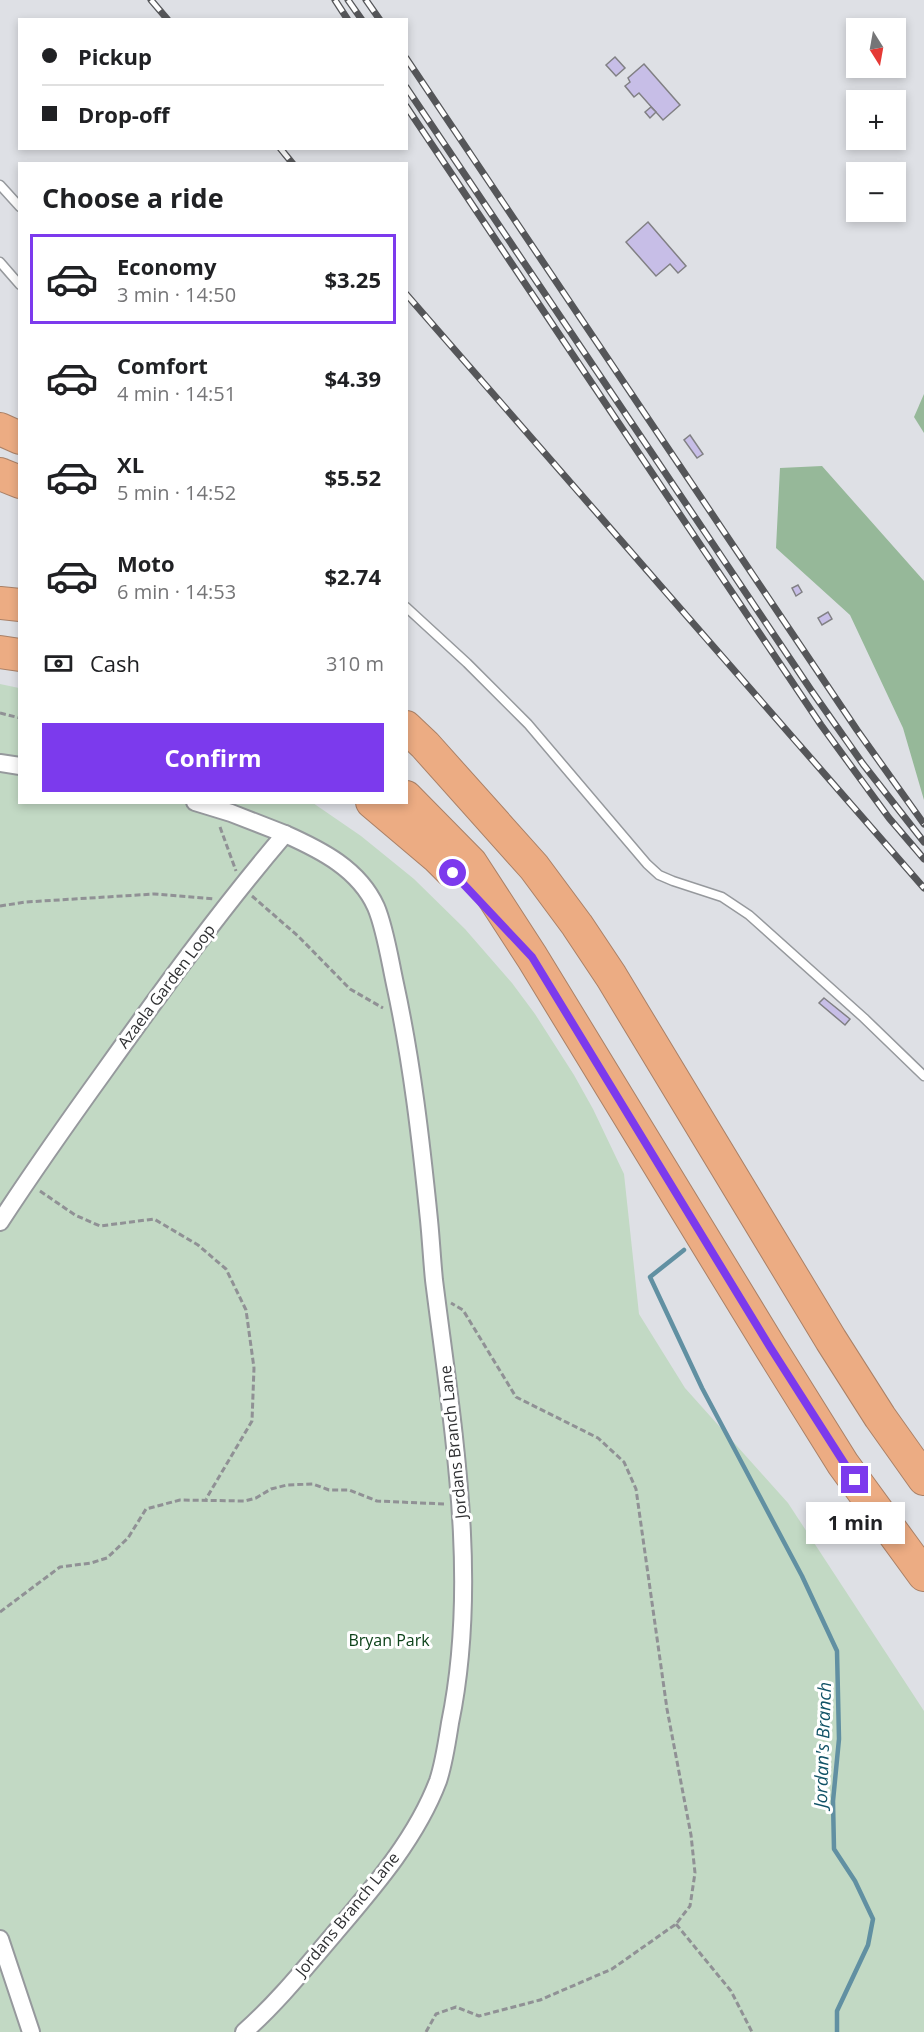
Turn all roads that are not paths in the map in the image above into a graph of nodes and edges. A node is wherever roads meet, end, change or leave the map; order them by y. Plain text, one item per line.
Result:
1 (0, 185) edge
2 (18, 205) edge
3 (0, 262) edge
4 (18, 283) edge
5 (0, 429) edge
6 (18, 437) edge
7 (0, 474) edge
8 (18, 481) edge
9 (0, 603) edge
10 (18, 605) edge
11 (408, 610) edge
12 (0, 651) edge
13 (18, 655) edge
14 (0, 666) edge
15 (18, 668) edge
16 (408, 730) edge
17 (0, 764) edge
18 (18, 766) edge
19 (408, 799) edge
20 (201, 804) edge
21 (374, 804) edge
22 (285, 834) junction
23 (532, 957) junction
24 (924, 1076) edge
25 (0, 1222) edge
26 (924, 1479) edge
27 (924, 1575) edge
28 (0, 1939) edge
29 (31, 2032) edge
30 (244, 2032) edge

1 - 2 lane
3 - 4 lane
5 - 6 highway
7 - 8 highway
9 - 10 highway
11 - 24 lane
12 - 13 highway
14 - 15 highway
16 - 26 highway
17 - 18 street
19 - 23 highway
20 - 22 street
21 - 23 highway
22 - 25 street, Azaela Garden Loop
22 - 30 street, Jordans Branch Lane
23 - 27 highway
28 - 29 street

